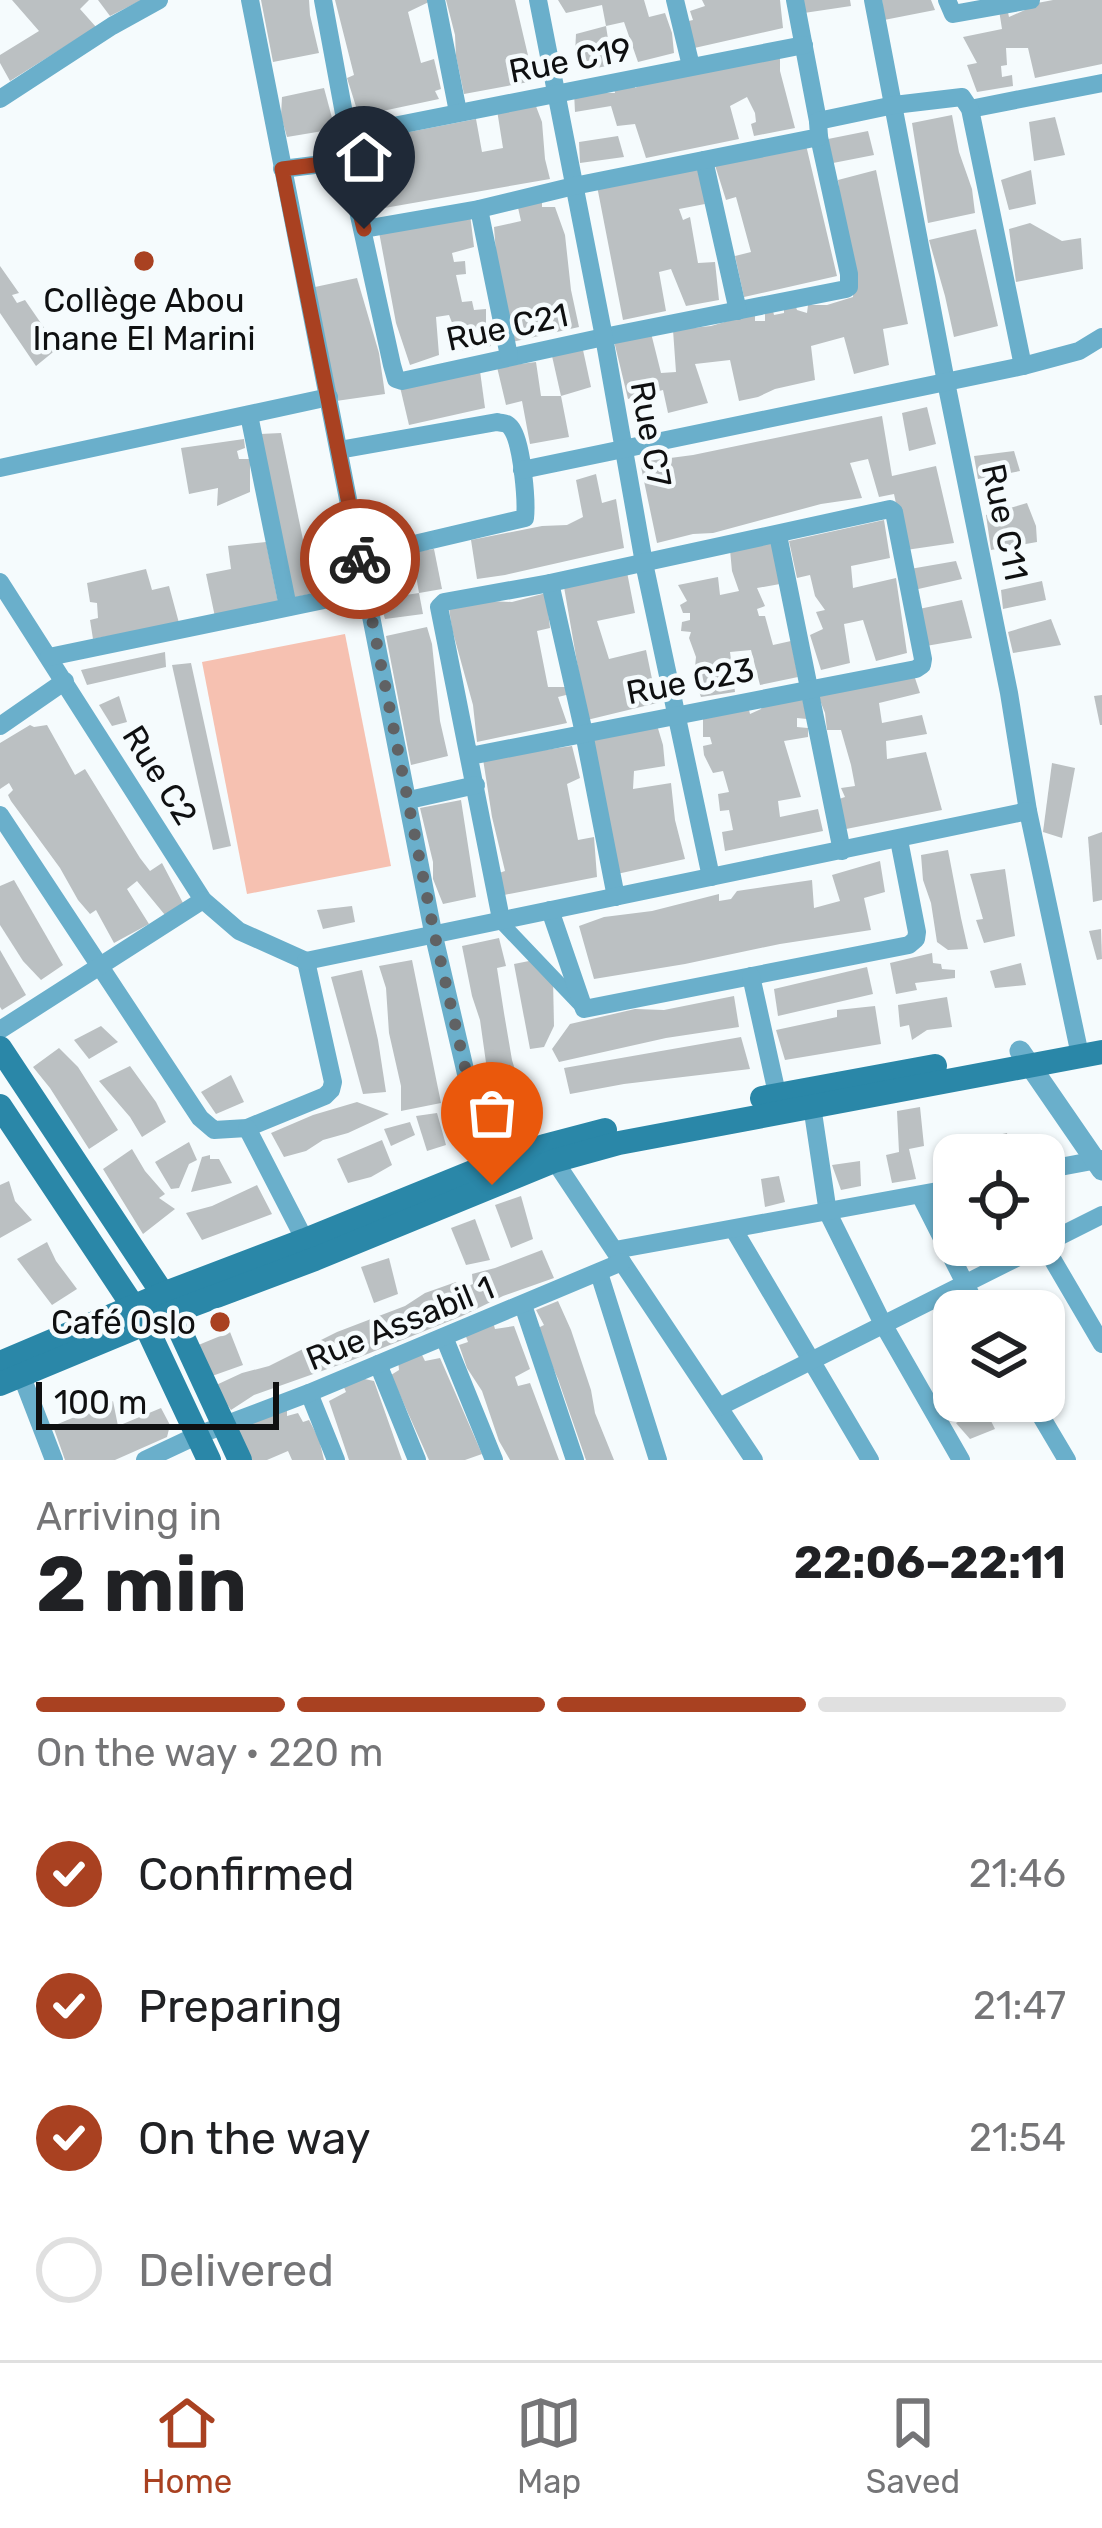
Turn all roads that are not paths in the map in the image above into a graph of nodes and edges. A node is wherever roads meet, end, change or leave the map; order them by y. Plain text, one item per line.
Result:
1 (159, 0) edge
2 (250, 0) edge
3 (323, 0) edge
4 (436, 0) edge
5 (538, 0) edge
6 (676, 0) edge
7 (795, 0) edge
8 (873, 0) edge
9 (1031, 0) edge
10 (950, 7) edge
11 (804, 45) junction
12 (691, 66) junction
13 (1102, 82) edge
14 (557, 94) junction
15 (0, 99) edge
16 (894, 105) junction
17 (970, 109) junction
18 (458, 112) junction
19 (819, 129) junction
20 (348, 135) junction
21 (704, 160) junction
22 (347, 161) junction
23 (282, 169) junction
24 (574, 186) junction
25 (478, 209) junction
26 (364, 229) junction
27 (738, 310) junction
28 (604, 337) junction
29 (1102, 337) edge
30 (509, 356) junction
31 (1022, 366) junction
32 (946, 382) junction
33 (329, 397) junction
34 (249, 416) junction
35 (339, 450) junction
36 (623, 451) junction
37 (0, 468) edge
38 (522, 470) junction
39 (778, 536) junction
40 (359, 556) junction
41 (644, 563) junction
42 (0, 582) edge
43 (550, 583) junction
44 (367, 591) junction
45 (288, 607) junction
46 (49, 657) junction
47 (65, 681) junction
48 (810, 688) junction
49 (676, 714) junction
50 (0, 726) edge
51 (584, 734) junction
52 (470, 757) junction
53 (476, 785) junction
54 (409, 800) junction
55 (1028, 811) junction
56 (0, 815) edge
57 (899, 840) junction
58 (842, 851) junction
59 (711, 877) junction
60 (616, 897) junction
61 (203, 900) junction
62 (550, 910) junction
63 (500, 919) junction
64 (434, 932) junction
65 (305, 961) junction
66 (99, 968) junction
67 (751, 976) junction
68 (584, 1009) junction
69 (0, 1030) edge
70 (1102, 1035) edge
71 (1086, 1049) edge
72 (1025, 1058) junction
73 (4, 1063) edge
74 (811, 1097) junction
75 (779, 1103) junction
76 (0, 1106) edge
77 (248, 1128) junction
78 (549, 1153) junction
79 (1100, 1163) edge
80 (1065, 1167) edge
81 (490, 1176) junction
82 (933, 1192) edge
83 (920, 1195) junction
84 (828, 1213) junction
85 (1102, 1215) edge
86 (734, 1230) junction
87 (1065, 1234) edge
88 (310, 1250) junction
89 (619, 1256) junction
90 (1003, 1266) edge
91 (1056, 1266) edge
92 (599, 1274) junction
93 (964, 1286) junction
94 (966, 1290) edge
95 (167, 1303) junction
96 (523, 1305) junction
97 (139, 1316) junction
98 (883, 1324) junction
99 (444, 1337) junction
100 (1102, 1344) edge
101 (809, 1362) junction
102 (378, 1364) junction
103 (7, 1375) edge
104 (309, 1394) junction
105 (719, 1407) junction
106 (1044, 1422) edge
107 (224, 1426) junction
108 (199, 1435) junction
109 (55, 1460) edge
110 (146, 1460) edge
111 (209, 1460) edge
112 (240, 1460) edge
113 (336, 1460) edge
114 (417, 1460) edge
115 (494, 1460) edge
116 (574, 1460) edge
117 (658, 1460) edge
118 (754, 1460) edge
119 (870, 1460) edge
120 (961, 1460) edge
121 (1067, 1460) edge

1 - 15 street
2 - 23 street
3 - 20 street, Rue C21
4 - 18 street
5 - 14 street, Rue C7
6 - 12 street
7 - 11 street
8 - 16 street, Rue C11
9 - 10 street
11 - 12 street, Rue C19
11 - 19 street
12 - 14 street, Rue C19
13 - 17 street
14 - 18 street, Rue C19
14 - 24 street, Rue C7
16 - 17 street
16 - 19 street
16 - 32 street, Rue C11
17 - 31 street
18 - 20 street, Rue C19
19 - 21 street
19 - 27 street, Rue C21
20 - 22 street, Rue C21
21 - 24 street
21 - 27 street
22 - 23 street
22 - 26 street, Rue C21
23 - 33 street
24 - 25 street
24 - 28 street, Rue C7
25 - 26 street
25 - 30 street
26 - 30 street, Rue C21
27 - 28 street, Rue C21
28 - 30 street, Rue C21
28 - 36 street, Rue C7
29 - 31 street
31 - 32 street
32 - 36 street
32 - 55 street, Rue C11
33 - 34 street
33 - 35 street
34 - 37 street
34 - 45 street
35 - 38 street
35 - 40 street
36 - 38 street
36 - 41 street, Rue C7
38 - 40 street
39 - 41 street
39 - 48 street
39 - 48 street, Rue C23
40 - 44 street
41 - 43 street
41 - 49 street, Rue C7
42 - 46 street, Rue C2
43 - 51 street
43 - 52 street
44 - 45 street
44 - 54 street
45 - 46 street
46 - 47 street, Rue C2
47 - 50 street
47 - 61 street, Rue C2
48 - 49 street, Rue C23
48 - 58 street
49 - 51 street, Rue C23
49 - 59 street, Rue C7
51 - 52 street, Rue C23
51 - 60 street
52 - 53 street
53 - 54 street
53 - 63 street
54 - 64 street
55 - 57 street
55 - 71 street, Rue C11
56 - 66 street
57 - 58 street
57 - 67 street
58 - 59 street
59 - 60 street
60 - 62 street
61 - 65 street, Rue C2
61 - 66 street
62 - 63 street
62 - 68 street
63 - 64 street
63 - 68 street
64 - 65 street
64 - 81 street
65 - 77 street
66 - 69 street
66 - 77 street
67 - 68 street
67 - 75 street
70 - 71 main road
71 - 72 main road
72 - 74 main road
72 - 79 street
73 - 95 main road
74 - 75 main road
74 - 84 street
75 - 78 main road
76 - 97 main road
77 - 88 street
78 - 81 main road
78 - 89 street
79 - 80 street
81 - 88 main road
82 - 83 street, Rue Assabil 1
83 - 84 street, Rue Assabil 1
83 - 93 street
84 - 86 street, Rue Assabil 1
84 - 98 street
85 - 87 street
86 - 89 street, Rue Assabil 1
86 - 101 street
88 - 95 main road
89 - 92 street, Rue Assabil 1
89 - 105 street
90 - 93 street
91 - 100 street
92 - 96 street, Rue Assabil 1
92 - 117 street
93 - 94 street
93 - 98 street
95 - 97 main road
95 - 107 main road
96 - 99 street, Rue Assabil 1
96 - 116 street
97 - 103 main road
97 - 108 main road
98 - 101 street
98 - 120 street
99 - 102 street, Rue Assabil 1
99 - 115 street
101 - 105 street
101 - 119 street
102 - 104 street, Rue Assabil 1
102 - 114 street
103 - 109 street
104 - 107 street, Rue Assabil 1
104 - 113 street
105 - 118 street
106 - 121 street
107 - 108 street, Rue Assabil 1
107 - 112 main road
108 - 110 street, Rue Assabil 1
108 - 111 main road

